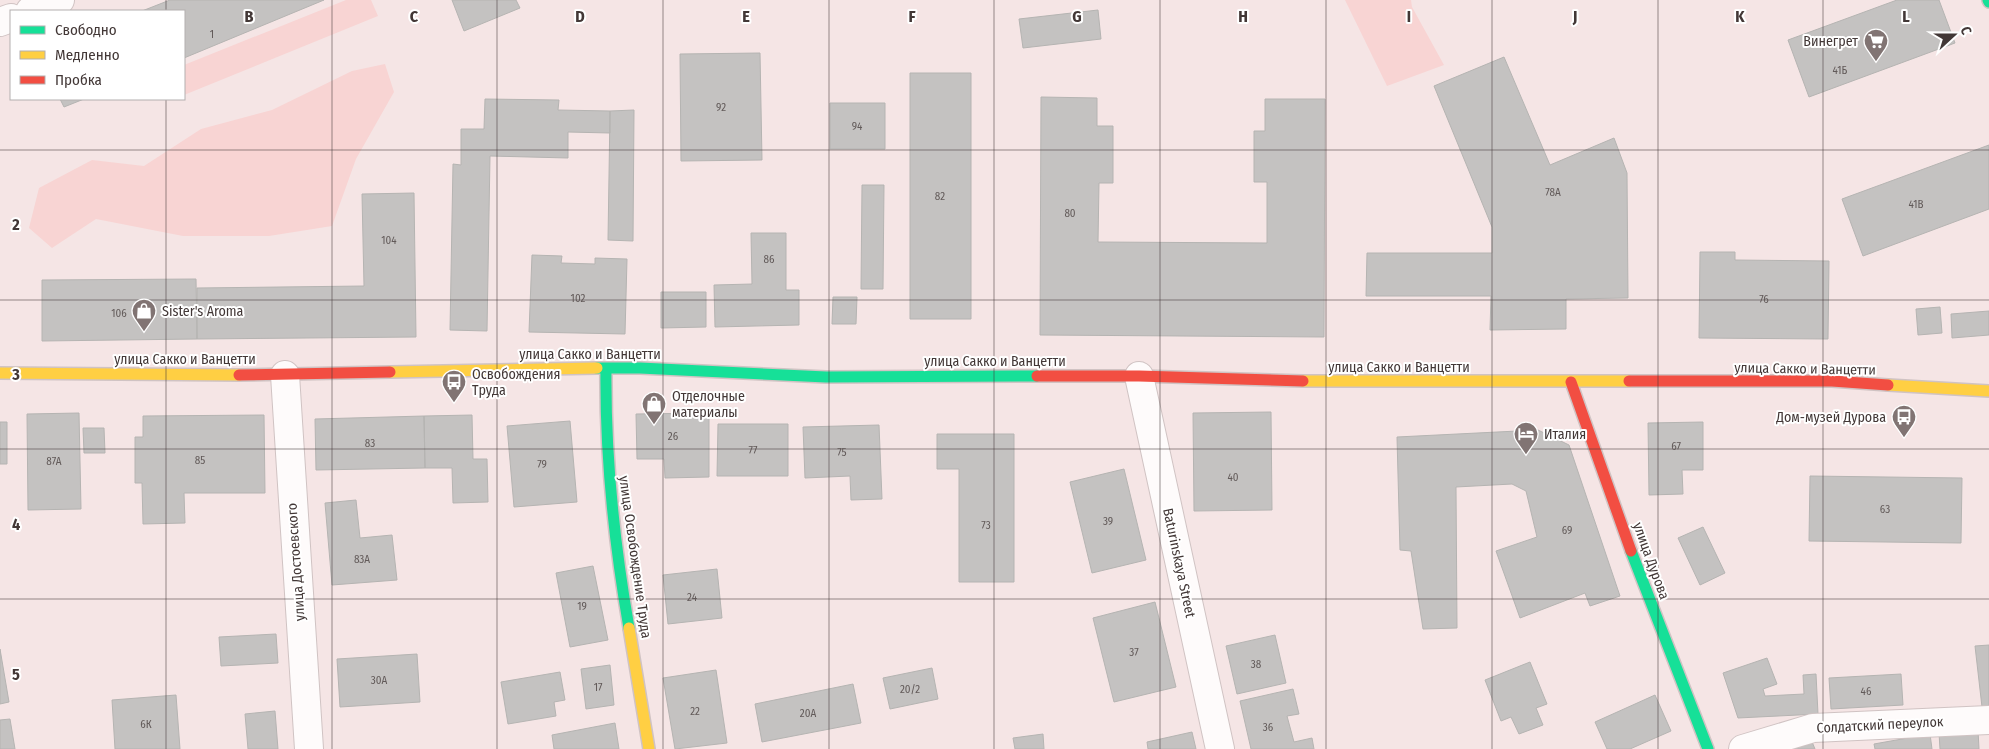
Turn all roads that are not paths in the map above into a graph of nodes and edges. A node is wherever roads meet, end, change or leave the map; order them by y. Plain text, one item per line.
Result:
1 (60, 0) edge
2 (33, 10) edge
3 (606, 368) junction
4 (0, 373) edge
5 (285, 375) junction
6 (1139, 376) junction
7 (1571, 382) junction
8 (1989, 391) edge
9 (1989, 720) edge
10 (309, 749) edge
11 (649, 749) edge
12 (1220, 749) edge
13 (1708, 749) edge
14 (1743, 749) edge

1 - 2 street
3 - 5 street, улица Сакко и Ванцетти
3 - 6 street, улица Сакко и Ванцетти
3 - 11 street, улица Освобождение Труда
4 - 5 street, улица Сакко и Ванцетти
5 - 10 street, улица Достоевского
6 - 7 street, улица Сакко и Ванцетти
6 - 12 street, Baturinskaya Street
7 - 8 street, улица Сакко и Ванцетти
7 - 13 street, улица Дурова
9 - 14 street, Солдатский переулок

